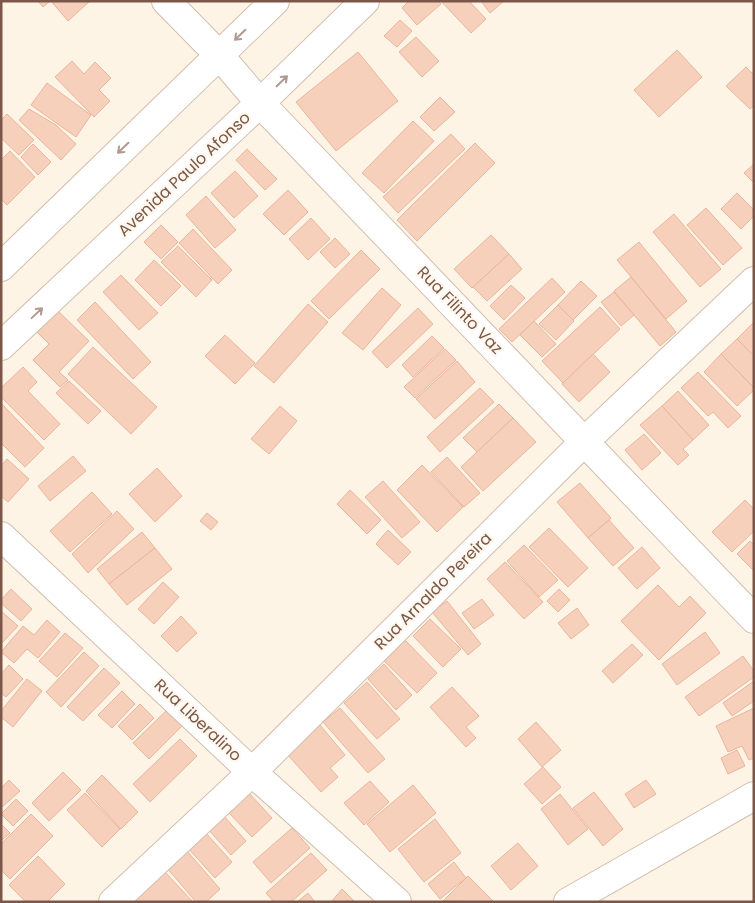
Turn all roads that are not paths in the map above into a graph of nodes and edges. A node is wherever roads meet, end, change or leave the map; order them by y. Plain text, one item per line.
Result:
1 (166, 1) edge
2 (275, 1) edge
3 (365, 1) edge
4 (219, 55) junction
5 (260, 102) junction
6 (1, 267) edge
7 (754, 281) edge
8 (1, 346) edge
9 (585, 441) junction
10 (1, 536) edge
11 (754, 619) edge
12 (252, 772) junction
13 (754, 796) edge
14 (113, 902) edge
15 (397, 902) edge
16 (568, 902) edge

1 - 4 street, Rua Filinto Vaz
2 -> 4 street
5 -> 3 street, Avenida Paulo Afonso
4 - 5 street, Rua Filinto Vaz
4 -> 6 street
8 -> 5 street, Avenida Paulo Afonso
5 - 9 street, Rua Filinto Vaz
7 - 9 street, Rua Arnaldo Pereira
9 - 11 street, Rua Filinto Vaz
9 - 12 street, Rua Arnaldo Pereira
10 - 12 street, Rua Liberalino
12 - 14 street, Rua Arnaldo Pereira
12 - 15 street, Rua Liberalino
13 - 16 street

